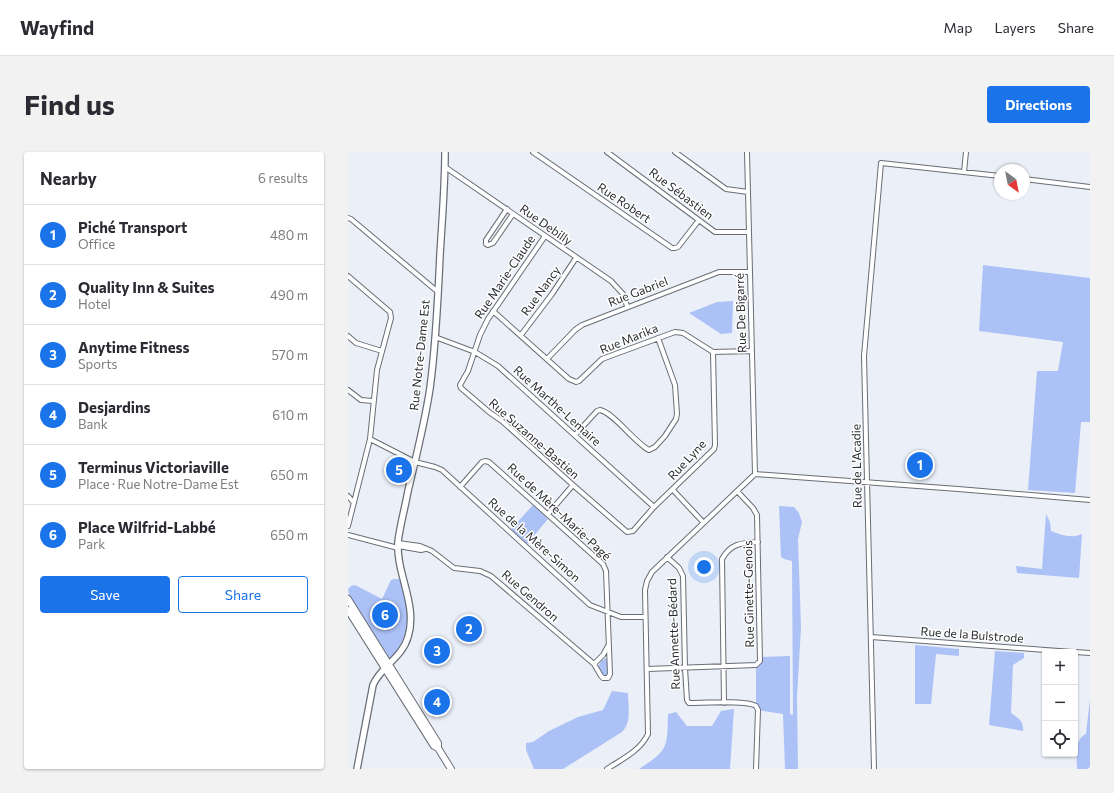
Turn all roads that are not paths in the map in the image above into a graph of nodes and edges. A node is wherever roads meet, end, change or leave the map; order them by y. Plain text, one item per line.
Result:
1 (445, 152) edge
2 (607, 152) edge
3 (675, 152) edge
4 (747, 152) edge
5 (966, 152) edge
6 (535, 153) edge
7 (445, 167) junction
8 (964, 172) junction
9 (994, 175) edge
10 (1030, 180) edge
11 (1090, 187) edge
12 (748, 192) junction
13 (507, 209) junction
14 (513, 214) junction
15 (348, 218) edge
16 (698, 220) junction
17 (749, 232) junction
18 (545, 236) junction
19 (576, 258) junction
20 (750, 272) junction
21 (348, 276) edge
22 (438, 292) junction
23 (627, 306) junction
24 (493, 311) junction
25 (521, 335) junction
26 (348, 336) edge
27 (435, 337) junction
28 (658, 338) junction
29 (382, 351) junction
30 (752, 351) junction
31 (474, 352) junction
32 (713, 352) junction
33 (547, 359) junction
34 (348, 390) edge
35 (373, 401) junction
36 (575, 435) junction
37 (370, 439) junction
38 (415, 462) junction
39 (755, 474) junction
40 (866, 482) junction
41 (572, 485) junction
42 (460, 487) junction
43 (673, 490) junction
44 (737, 491) junction
45 (348, 496) edge
46 (1090, 500) edge
47 (354, 503) junction
48 (654, 507) junction
49 (548, 514) junction
50 (704, 522) junction
51 (348, 526) edge
52 (624, 531) joint
53 (348, 535) edge
54 (758, 542) junction
55 (398, 546) junction
56 (667, 556) junction
57 (348, 599) edge
58 (348, 610) edge
59 (608, 613) junction
60 (645, 617) junction
61 (871, 637) junction
62 (609, 645) junction
63 (1042, 650) edge
64 (1078, 652) edge
65 (1090, 654) edge
66 (594, 664) junction
67 (723, 666) junction
68 (387, 667) junction
69 (685, 668) junction
70 (647, 670) junction
71 (724, 703) junction
72 (357, 769) edge
73 (452, 769) edge
74 (607, 769) edge
75 (756, 769) edge
76 (874, 769) edge

1 - 7 street, Rue Notre-Dame Est
2 - 16 street, Rue Sébastien
3 - 12 street
4 - 12 street, Rue De Bigarré
5 - 8 street
6 - 16 street, Rue Robert
7 - 13 street, Rue Debilly
7 - 22 street, Rue Notre-Dame Est
8 - 9 street
8 - 40 street, Rue de L'Acadie
10 - 11 street
12 - 17 street, Rue De Bigarré
13 - 14 street, Rue Debilly
13 - 14 street
14 - 18 street, Rue Debilly
15 - 22 street
16 - 17 street, Rue Sébastien
17 - 20 street, Rue De Bigarré
18 - 19 street, Rue Debilly
18 - 24 street, Rue Marie-Claude
19 - 23 street, Rue Debilly
19 - 25 street, Rue Nancy
20 - 23 street, Rue Gabriel
20 - 30 street, Rue De Bigarré
21 - 29 street
22 - 27 street, Rue Notre-Dame Est
23 - 33 street, Rue Gabriel
24 - 25 street, Rue Marika
24 - 31 street, Rue Marie-Claude
25 - 33 street, Rue Marika
26 - 29 street
27 - 31 street, Rue Marthe-Lemaire
27 - 38 street, Rue Notre-Dame Est
28 - 32 street, Rue Marika
28 - 33 street, Rue Marika
28 - 36 street
29 - 35 street
30 - 32 street
30 - 39 street, Rue De Bigarré
31 - 36 street, Rue Marthe-Lemaire
31 - 41 street, Rue Suzanne-Bastien
32 - 43 street, Rue Lyne
34 - 35 street
35 - 37 street
36 - 48 street, Rue Marthe-Lemaire
37 - 38 street, Rue de la Mère-Simon
37 - 47 street
38 - 42 street, Rue de la Mère-Simon
38 - 55 street, Rue Notre-Dame Est
39 - 40 street
39 - 44 street
40 - 46 street
40 - 61 street, Rue de L'Acadie
41 - 49 street
41 - 52 street, Rue Suzanne-Bastien
42 - 49 street, Rue de Mère-Marie-Pagé
42 - 59 street, Rue de la Mère-Simon
43 - 48 street, Rue Lyne
43 - 50 street
44 - 50 street
44 - 54 street, Rue Ginette-Genois
45 - 47 street
47 - 51 street
48 - 52 street, Rue Lyne
49 - 59 street, Rue de Mère-Marie-Pagé
50 - 56 street
53 - 55 street, Rue Gendron
54 - 67 street
54 - 67 street, Rue Ginette-Genois
55 - 66 street, Rue Gendron
55 - 68 street, Rue Notre-Dame Est
56 - 60 street
56 - 69 street, Rue Annette-Bédard
57 - 68 main road
58 - 68 main road
59 - 60 street, Rue de la Mère-Simon
59 - 62 street, Rue de Mère-Marie-Pagé
60 - 70 street
61 - 63 street, Rue de la Bulstrode
61 - 76 street, Rue de L'Acadie
62 - 66 street
62 - 66 street, Rue de Mère-Marie-Pagé
64 - 65 street, Rue de la Bulstrode
67 - 69 street, Rue Ginette-Genois
67 - 71 street
68 - 72 street, Rue Notre-Dame Est
68 - 73 main road
69 - 70 street, Rue Ginette-Genois
69 - 71 street, Rue Annette-Bédard
70 - 74 street
71 - 75 street

